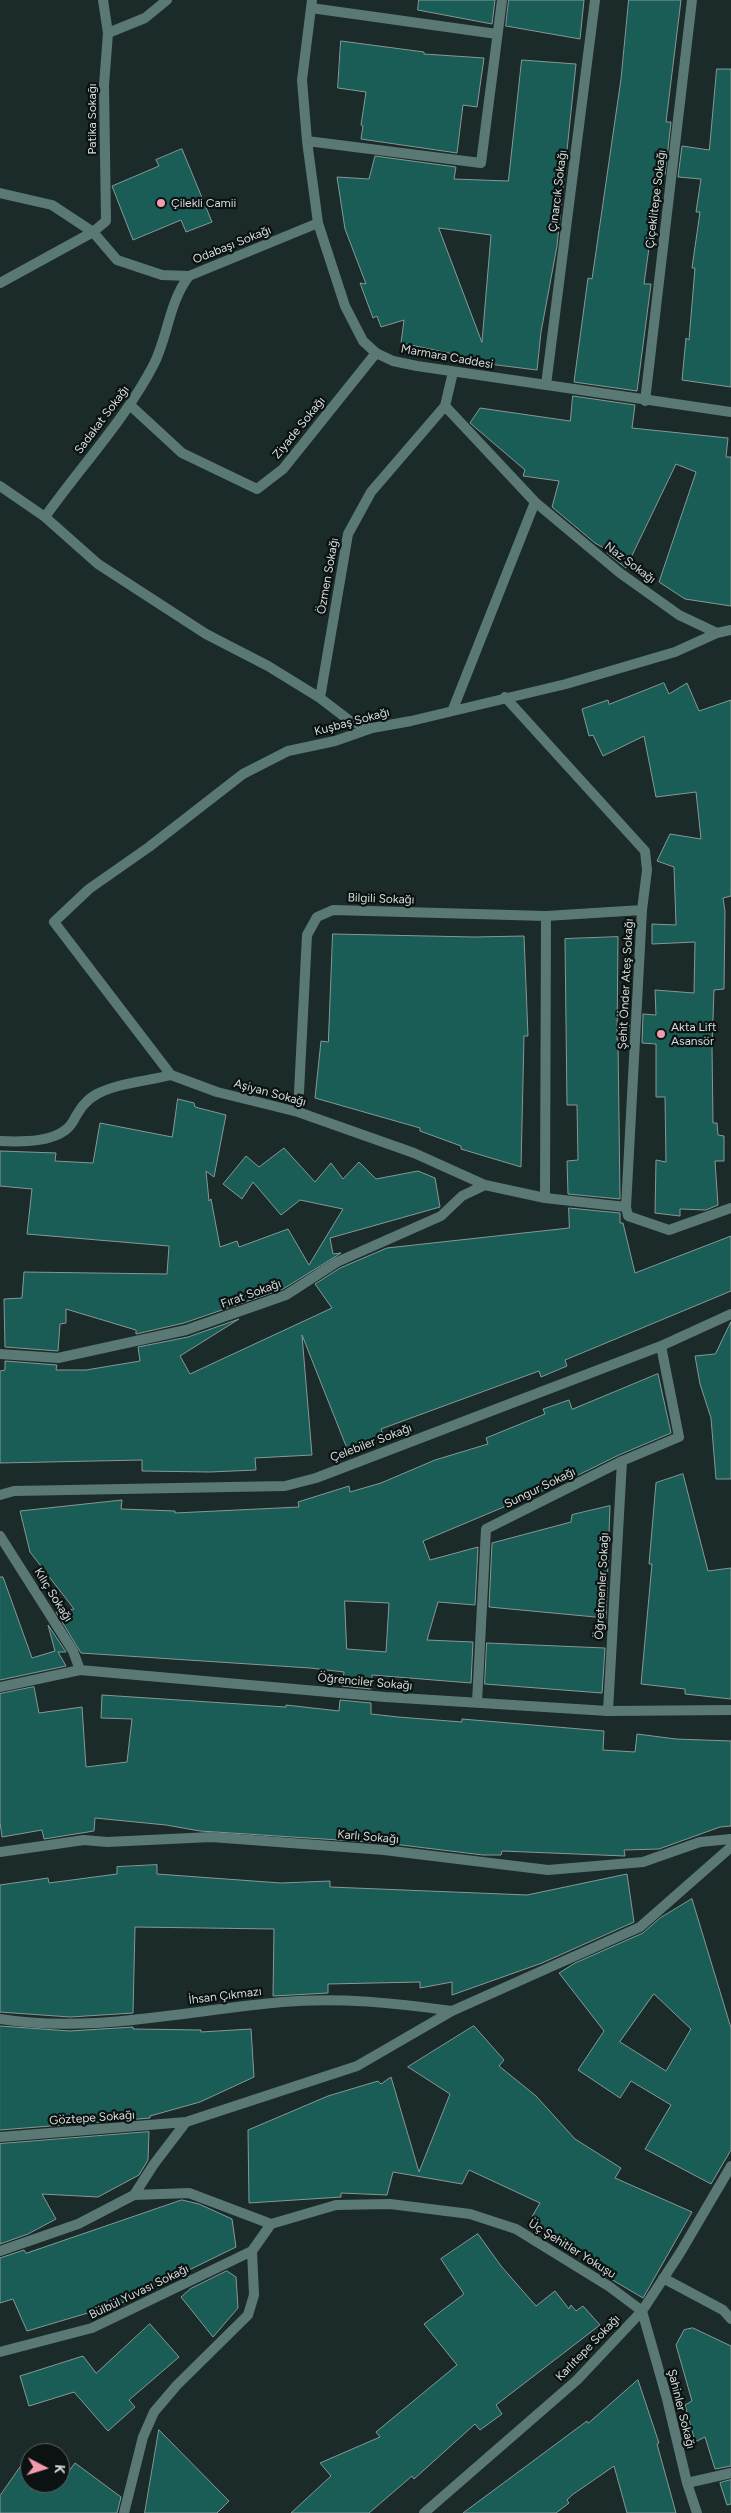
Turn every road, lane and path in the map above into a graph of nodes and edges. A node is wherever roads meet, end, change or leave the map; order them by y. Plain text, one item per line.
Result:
1 (102, 0) edge
2 (167, 0) edge
3 (502, 0) edge
4 (594, 0) edge
5 (692, 0) edge
6 (312, 4) edge
7 (108, 33) junction
8 (497, 34) junction
9 (307, 141) junction
10 (0, 193) edge
11 (318, 223) junction
12 (94, 232) junction
13 (189, 276) junction
14 (0, 283) edge
15 (376, 353) junction
16 (453, 372) junction
17 (546, 385) junction
18 (645, 401) junction
19 (131, 406) junction
20 (445, 406) junction
21 (731, 412) edge
22 (0, 486) edge
23 (535, 502) junction
24 (45, 517) junction
25 (731, 630) edge
26 (717, 633) junction
27 (505, 697) junction
28 (320, 698) junction
29 (453, 709) junction
30 (372, 728) junction
31 (642, 910) junction
32 (546, 916) junction
33 (171, 1075) junction
34 (298, 1112) junction
35 (0, 1141) edge
36 (486, 1185) junction
37 (545, 1198) junction
38 (626, 1207) junction
39 (731, 1208) edge
40 (731, 1314) edge
41 (661, 1346) junction
42 (0, 1354) edge
43 (622, 1462) junction
44 (0, 1495) edge
45 (0, 1536) edge
46 (80, 1670) junction
47 (0, 1686) edge
48 (477, 1702) junction
49 (731, 1710) edge
50 (608, 1711) junction
51 (731, 1839) edge
52 (731, 1847) edge
53 (0, 1852) edge
54 (452, 2011) junction
55 (0, 2018) edge
56 (186, 2122) junction
57 (0, 2137) edge
58 (731, 2166) edge
59 (134, 2195) junction
60 (271, 2224) junction
61 (0, 2251) edge
62 (252, 2251) junction
63 (663, 2278) junction
64 (642, 2311) junction
65 (731, 2319) edge
66 (0, 2352) edge
67 (731, 2473) edge
68 (687, 2483) junction
69 (124, 2513) edge
70 (424, 2513) edge
71 (697, 2513) edge

1 - 7 street, Patika Sokağı
2 - 7 street
3 - 8 street
4 - 17 street, Çınarcık Sokağı
5 - 18 street, Çiçeklitepe Sokağı
6 - 8 street
6 - 9 street, Marmara Caddesi
7 - 12 street, Patika Sokağı
8 - 9 street
9 - 11 street, Marmara Caddesi
10 - 12 street, Odabaşı Sokağı
11 - 13 street, Odabaşı Sokağı
11 - 15 street, Marmara Caddesi
12 - 13 street, Odabaşı Sokağı
12 - 14 street
13 - 19 street, Sadakat Sokağı
15 - 16 street, Marmara Caddesi
15 - 19 street, Ziyade Sokağı
16 - 17 street, Marmara Caddesi
16 - 20 street, Özmen Sokağı
17 - 18 street, Marmara Caddesi
18 - 21 street, Marmara Caddesi
19 - 24 street, Sadakat Sokağı
20 - 23 street, Naz Sokağı
20 - 28 street, Özmen Sokağı
22 - 24 street
23 - 26 street, Naz Sokağı
23 - 29 street
24 - 28 street
25 - 26 street, Kuşbaş Sokağı
26 - 27 street, Kuşbaş Sokağı
27 - 29 street, Kuşbaş Sokağı
27 - 31 street, Şehit Önder Ateş Sokağı
28 - 30 street
29 - 30 street, Kuşbaş Sokağı
30 - 33 street, Kuşbaş Sokağı
31 - 32 street, Bilgili Sokağı
31 - 38 street, Şehit Önder Ateş Sokağı
32 - 34 street, Bilgili Sokağı
32 - 37 street
33 - 34 street, Aşiyan Sokağı
33 - 35 street
34 - 36 street, Aşiyan Sokağı
36 - 37 street, Aşiyan Sokağı
36 - 42 street, Fırat Sokağı
37 - 38 street, Aşiyan Sokağı
38 - 39 street
40 - 41 street, Çelebiler Sokağı
41 - 43 street, Sungur Sokağı
41 - 44 street, Çelebiler Sokağı
43 - 48 street, Sungur Sokağı
43 - 50 street, Öğretmenler Sokağı
45 - 46 street, Kılıç Sokağı
46 - 47 street, Öğrenciler Sokağı
46 - 48 street, Öğrenciler Sokağı
48 - 50 street, Öğrenciler Sokağı
49 - 50 street, Öğrenciler Sokağı
51 - 53 street, Karlı Sokağı
52 - 54 street, Göztepe Sokağı
54 - 55 street, İhsan Çıkmazı
54 - 56 street, Göztepe Sokağı
56 - 57 street, Göztepe Sokağı
56 - 59 street
58 - 63 street, Karlıtepe Sokağı
59 - 60 street
59 - 61 street
60 - 62 street, Bülbül Yuvası Sokağı
60 - 64 street, Üç Şehitler Yokuşu
62 - 66 street, Bülbül Yuvası Sokağı
62 - 69 street
63 - 64 street, Karlıtepe Sokağı
63 - 65 street
64 - 68 street, Şahinler Sokağı
64 - 70 street, Karlıtepe Sokağı
67 - 68 street
68 - 71 street, Şahinler Sokağı

